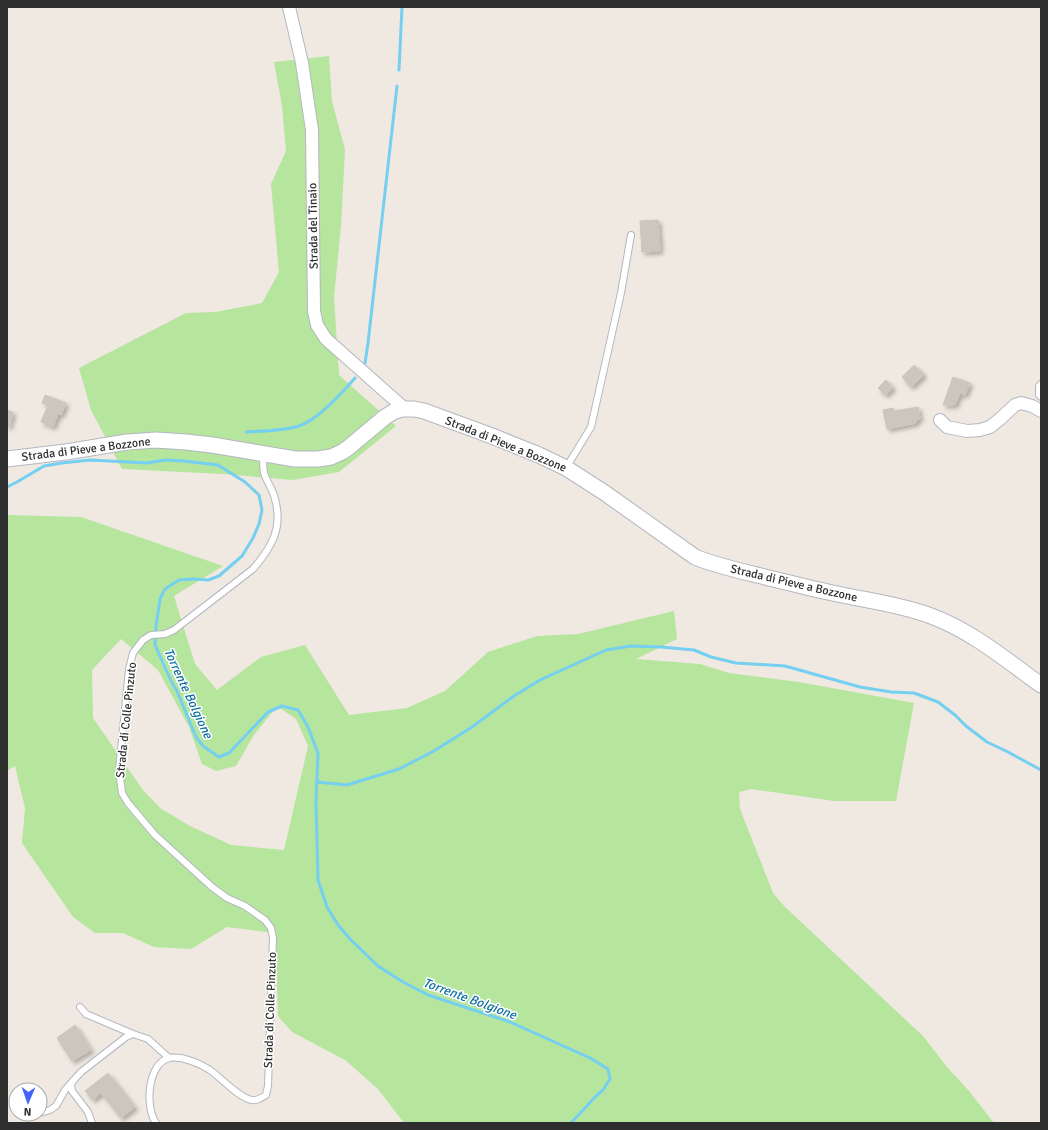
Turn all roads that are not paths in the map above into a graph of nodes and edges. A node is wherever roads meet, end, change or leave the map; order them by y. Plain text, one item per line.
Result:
1 (290, 7) edge
2 (631, 235) dead end
3 (1041, 384) edge
4 (1041, 397) edge
5 (405, 409) junction
6 (1041, 411) edge
7 (940, 420) dead end
8 (263, 454) junction
9 (7, 459) edge
10 (566, 468) junction
11 (1041, 686) edge
12 (80, 1007) dead end
13 (133, 1034) junction
14 (169, 1058) junction
15 (73, 1081) junction
16 (48, 1111) edge
17 (92, 1123) edge
18 (156, 1123) edge

1 - 5 street, Strada del Tinaio
2 - 10 lane
3 - 4 lane
5 - 8 street, Strada di Pieve a Bozzone
5 - 10 street, Strada di Pieve a Bozzone
6 - 7 street
8 - 9 street, Strada di Pieve a Bozzone
8 - 14 lane, Strada di Colle Pinzuto
10 - 11 street, Strada di Pieve a Bozzone
12 - 13 lane
13 - 14 lane
13 - 15 lane
14 - 18 lane
15 - 16 lane
15 - 17 lane

